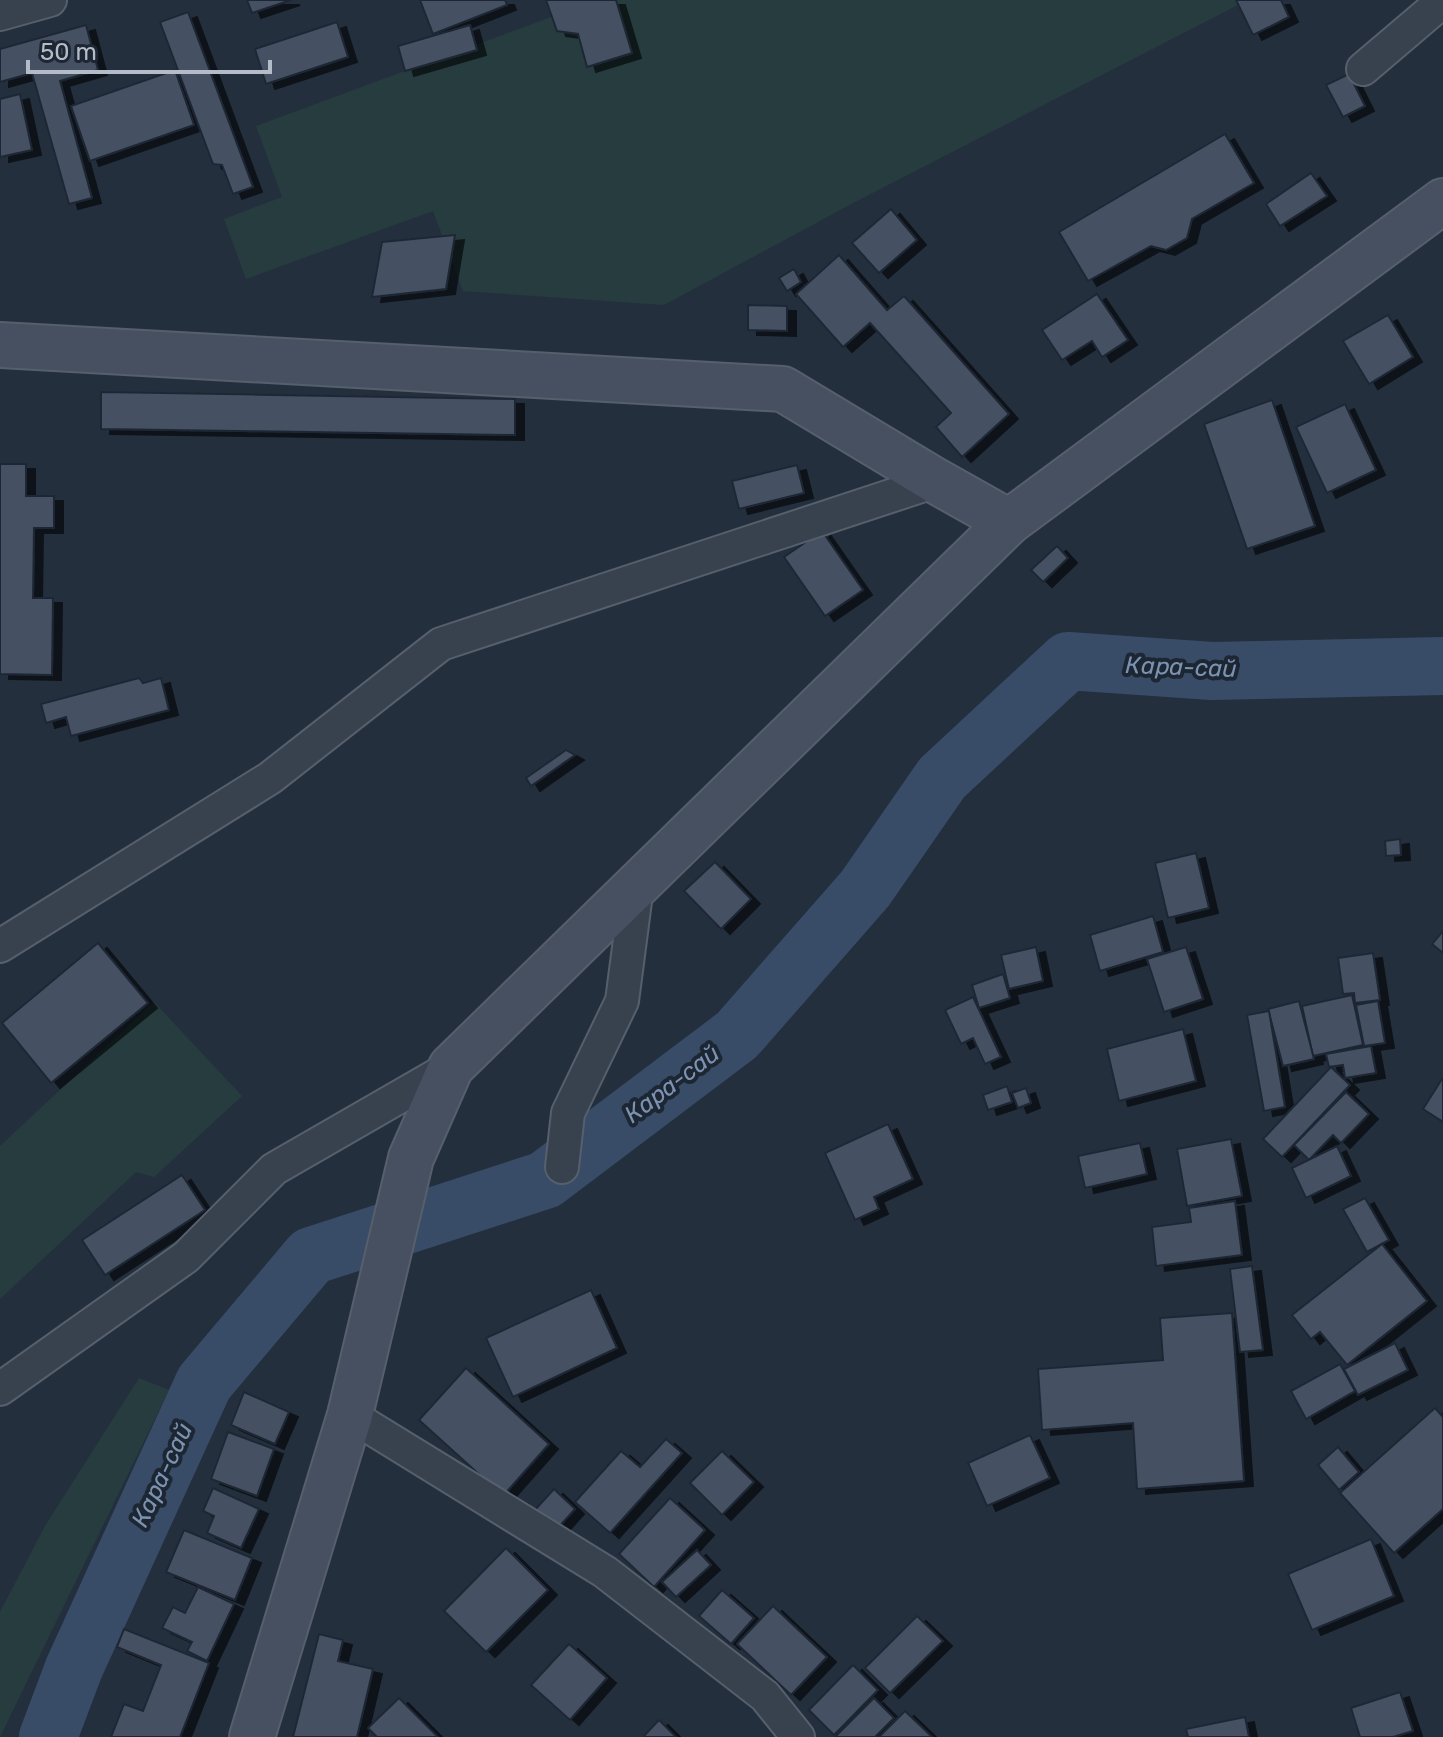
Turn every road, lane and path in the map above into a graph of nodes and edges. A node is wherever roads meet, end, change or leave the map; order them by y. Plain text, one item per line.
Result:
1 (1443, 1) edge
2 (1363, 69) dead end
3 (1443, 201) edge
4 (0, 345) edge
5 (936, 481) junction
6 (1009, 522) junction
7 (637, 886) junction
8 (0, 946) edge
9 (451, 1067) junction
10 (562, 1167) dead end
11 (0, 1389) edge
12 (350, 1415) junction
13 (252, 1737) edge
14 (798, 1737) edge

1 - 2 street
3 - 6 main road
4 - 5 main road
5 - 6 main road
5 - 8 street
6 - 7 main road
7 - 9 main road
7 - 10 street
9 - 11 street
9 - 12 main road
12 - 13 main road
12 - 14 street

